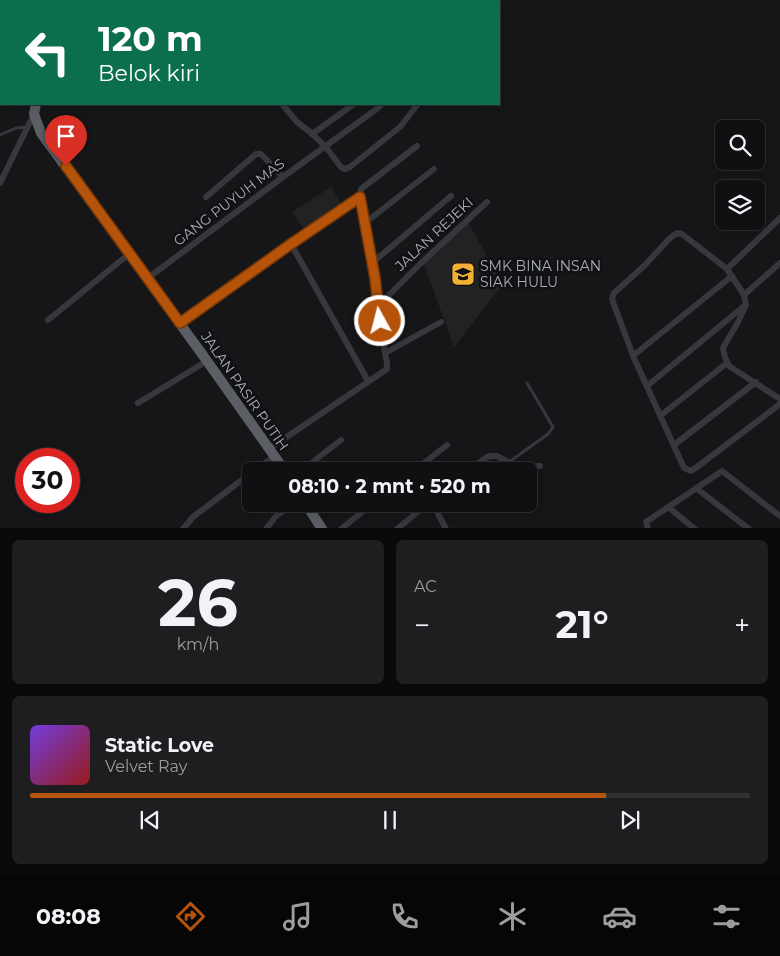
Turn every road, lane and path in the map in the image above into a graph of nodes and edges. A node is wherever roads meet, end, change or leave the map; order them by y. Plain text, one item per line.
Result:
1 (283, 105) edge
2 (353, 105) edge
3 (381, 105) edge
4 (417, 105) edge
5 (35, 109) edge
6 (28, 127) junction
7 (312, 134) junction
8 (0, 136) edge
9 (325, 146) junction
10 (417, 146) dead end
11 (434, 169) dead end
12 (283, 177) junction
13 (0, 183) edge
14 (451, 196) dead end
15 (206, 197) dead end
16 (360, 197) junction
17 (487, 202) dead end
18 (780, 218) edge
19 (365, 223) junction
20 (291, 244) junction
21 (129, 254) junction
22 (372, 263) junction
23 (780, 263) edge
24 (727, 269) junction
25 (732, 276) junction
26 (148, 278) junction
27 (744, 295) junction
28 (746, 305) junction
29 (378, 306) junction
30 (48, 320) dead end
31 (441, 322) dead end
32 (180, 323) junction
33 (385, 353) junction
34 (634, 358) junction
35 (207, 361) junction
36 (727, 363) junction
37 (368, 381) junction
38 (756, 382) junction
39 (527, 383) dead end
40 (647, 386) junction
41 (780, 399) edge
42 (138, 403) dead end
43 (780, 404) edge
44 (660, 416) junction
45 (341, 440) dead end
46 (447, 445) dead end
47 (674, 445) junction
48 (272, 453) junction
49 (263, 462) edge
50 (278, 462) edge
51 (313, 462) edge
52 (425, 462) edge
53 (480, 462) edge
54 (509, 462) joint
55 (537, 466) edge
56 (540, 466) dead end
57 (242, 480) edge
58 (696, 488) junction
59 (668, 507) junction
60 (282, 512) edge
61 (311, 512) edge
62 (362, 512) edge
63 (417, 512) edge
64 (437, 512) edge
65 (780, 516) edge
66 (183, 528) edge
67 (266, 528) edge
68 (322, 528) edge
69 (341, 528) edge
70 (397, 528) edge
71 (446, 528) edge
72 (648, 528) edge
73 (695, 528) edge
74 (747, 528) edge

1 - 7 street
2 - 7 street
3 - 9 street, GANG PUYUH MAS
4 - 9 street
5 - 6 street
5 - 21 highway, JALAN PASIR PUTIH
6 - 8 lane
6 - 13 street
7 - 9 street
9 - 12 street, GANG PUYUH MAS
10 - 16 street
11 - 19 street
12 - 15 street
12 - 26 street, GANG PUYUH MAS
14 - 22 street, JALAN REJEKI
16 - 19 street, JALAN REJEKI
16 - 20 street
17 - 29 street, JALAN REJEKI
18 - 24 street
19 - 22 street, JALAN REJEKI
20 - 32 street
20 - 37 street
21 - 26 highway, JALAN PASIR PUTIH
21 - 30 street
22 - 29 street, JALAN REJEKI
23 - 27 street
24 - 25 street
24 - 34 street
25 - 27 street
25 - 34 street
26 - 32 highway, JALAN PASIR PUTIH
27 - 28 street
28 - 36 street
28 - 40 street
29 - 33 street, JALAN REJEKI
31 - 33 street
32 - 35 highway, JALAN PASIR PUTIH
33 - 37 street, JALAN REJEKI
34 - 40 street
35 - 42 street
35 - 48 highway, JALAN PASIR PUTIH
36 - 38 street
36 - 44 street
37 - 48 street, JALAN REJEKI
38 - 41 street
38 - 47 street
39 - 54 lane
40 - 44 street
43 - 47 street
44 - 47 street
45 - 51 street
46 - 52 street
48 - 49 street, JALAN REJEKI
48 - 50 highway, JALAN PASIR PUTIH
53 - 54 street
55 - 56 street
57 - 66 street, JALAN REJEKI
58 - 59 street
58 - 65 street
58 - 74 street
59 - 72 street
59 - 73 street
60 - 67 street
61 - 68 highway
62 - 69 street
63 - 70 street
64 - 71 street

